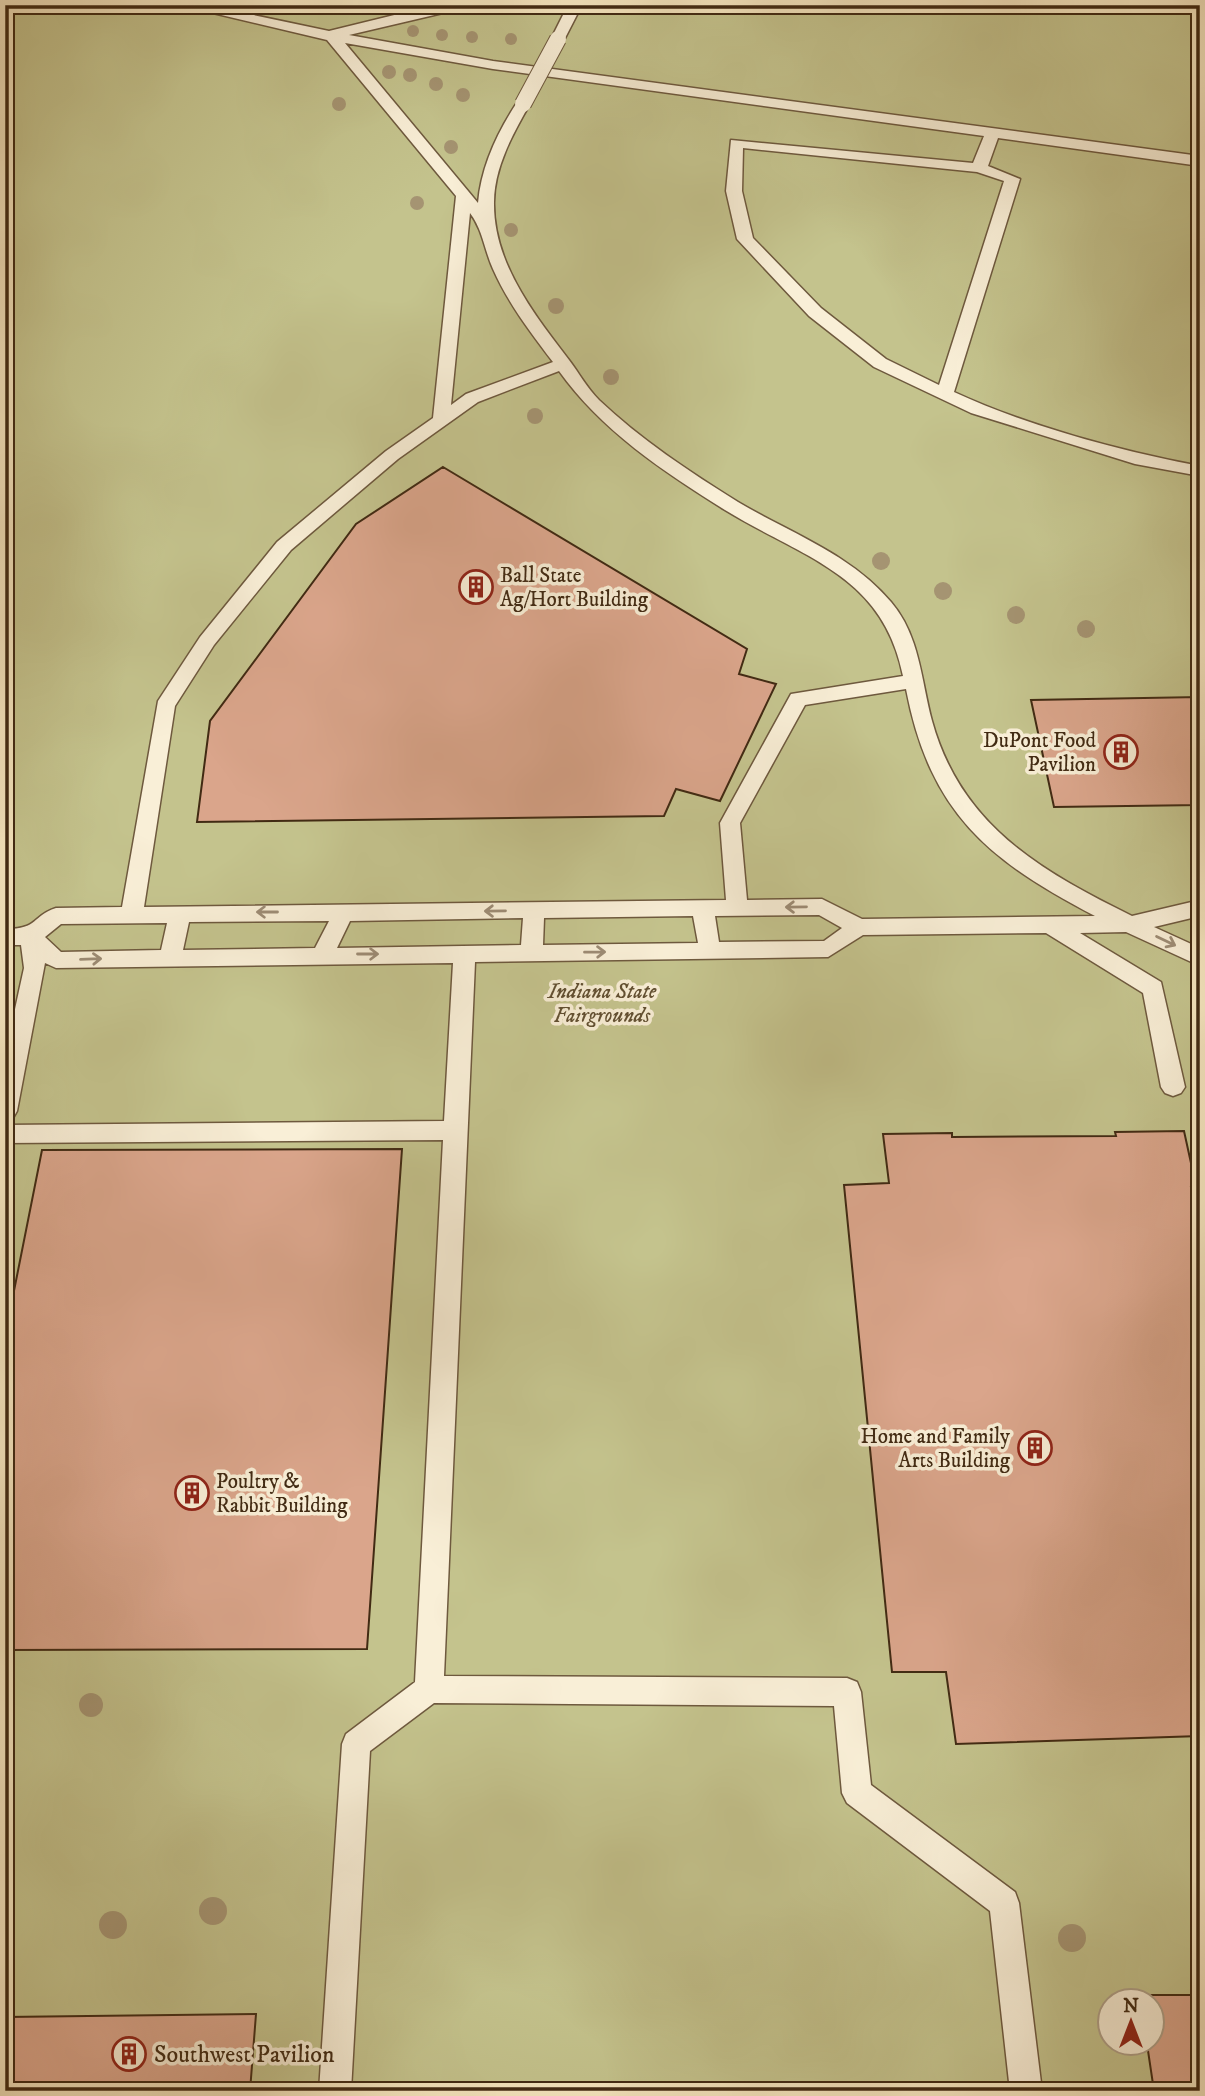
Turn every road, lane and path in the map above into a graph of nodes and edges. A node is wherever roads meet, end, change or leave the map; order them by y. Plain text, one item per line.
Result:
1 (186, 5) edge
2 (387, 5) edge
3 (470, 5) edge
4 (575, 5) edge
5 (405, 16) junction
6 (331, 35) junction
7 (993, 133) junction
8 (1200, 161) edge
9 (979, 168) junction
10 (464, 195) junction
11 (489, 226) junction
12 (563, 365) junction
13 (945, 393) junction
14 (441, 420) junction
15 (1200, 471) edge
16 (913, 681) junction
17 (737, 908) junction
18 (1200, 908) edge
19 (703, 909) junction
20 (534, 910) junction
21 (344, 912) junction
22 (180, 913) junction
23 (132, 914) junction
24 (1132, 925) junction
25 (1052, 926) junction
26 (859, 927) junction
27 (5, 937) edge
28 (32, 937) junction
29 (710, 951) junction
30 (532, 953) junction
31 (464, 954) junction
32 (322, 955) junction
33 (171, 957) junction
34 (1200, 958) edge
35 (1173, 1087) dead end
36 (5, 1111) edge
37 (457, 1130) junction
38 (5, 1134) edge
39 (429, 1689) junction
40 (335, 2091) edge
41 (1026, 2091) edge

1 - 6 lane
2 - 5 lane
3 - 5 lane
4 - 11 lane, bridge
5 - 6 lane
6 - 7 lane
6 - 10 lane
7 - 8 lane
7 - 9 lane
9 - 13 lane
9 - 13 lane
10 - 11 lane
10 - 14 lane
11 - 12 lane
12 - 14 lane
12 - 16 lane
13 - 15 lane
14 - 23 lane
16 - 17 lane
16 - 24 lane
17 - 19 lane
26 -> 17 lane
18 - 24 lane
19 - 20 lane
19 - 29 lane
20 -> 21 lane
20 - 30 lane
21 -> 22 lane
21 - 32 lane
22 - 23 lane
22 - 33 lane
23 - 28 lane
24 - 25 lane
24 -> 34 lane
25 - 26 lane
25 - 35 lane
26 - 29 lane
27 - 28 lane
28 -> 33 lane
28 - 36 lane
30 -> 29 lane
30 - 31 lane
32 -> 31 lane
31 - 37 lane
32 - 33 lane
37 - 38 lane
37 - 39 lane
39 - 40 lane
39 - 41 lane

